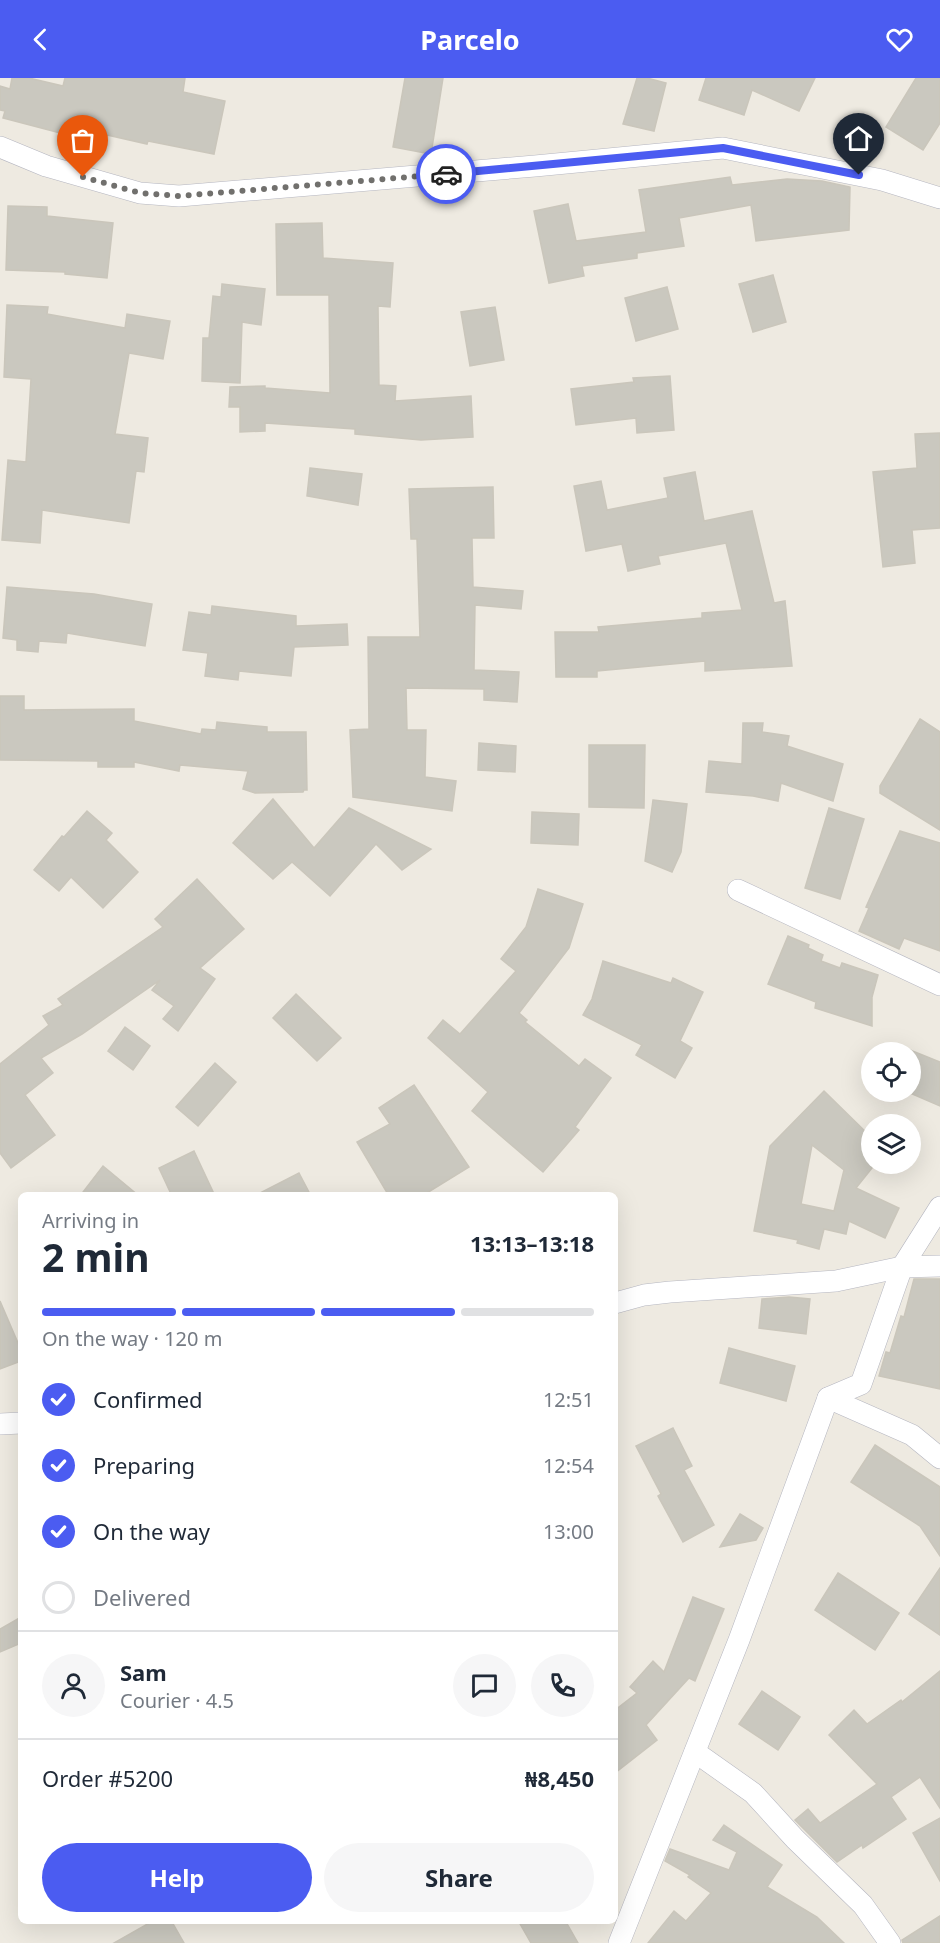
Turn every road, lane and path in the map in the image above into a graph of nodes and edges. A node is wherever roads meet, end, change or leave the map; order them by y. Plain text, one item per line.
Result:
1 (0, 147) edge
2 (940, 198) edge
3 (738, 890) dead end
4 (940, 985) edge
5 (940, 1207) edge
6 (902, 1266) junction
7 (940, 1266) edge
8 (618, 1302) edge
9 (828, 1398) junction
10 (18, 1423) edge
11 (0, 1425) edge
12 (940, 1458) edge
13 (695, 1752) junction
14 (619, 1943) edge
15 (890, 1943) edge

1 - 2 street
3 - 4 street
5 - 6 street
6 - 7 street
6 - 8 street
6 - 9 street
9 - 12 street
9 - 13 street
10 - 11 street
13 - 14 street
13 - 15 street

